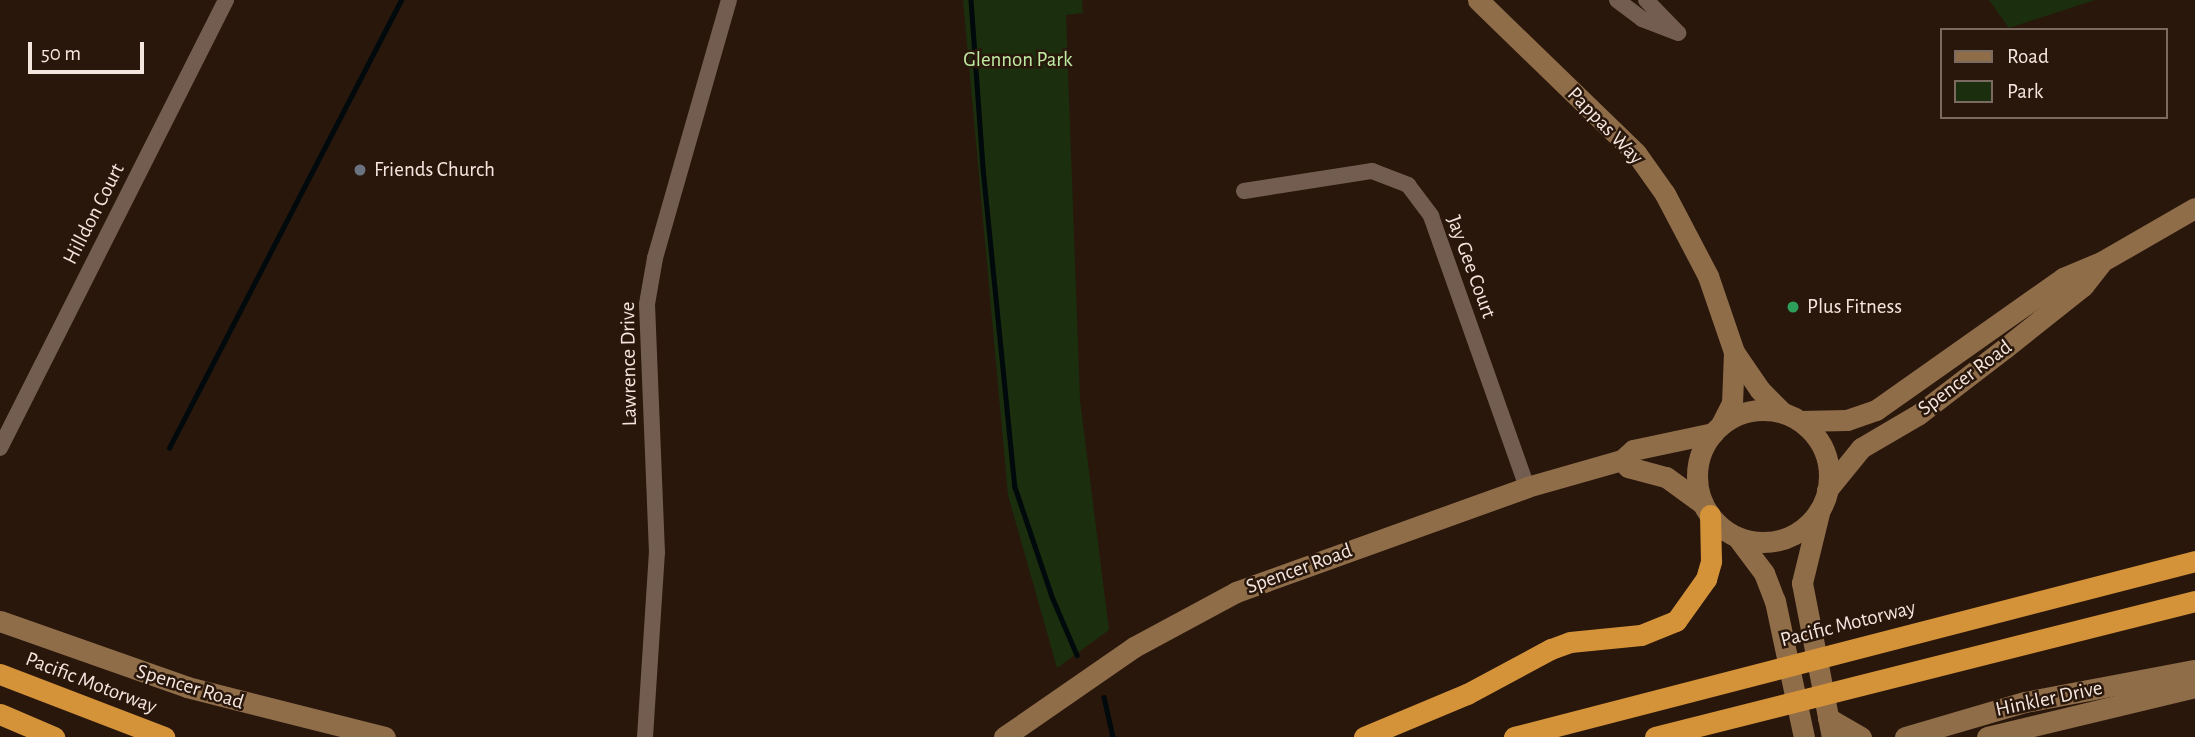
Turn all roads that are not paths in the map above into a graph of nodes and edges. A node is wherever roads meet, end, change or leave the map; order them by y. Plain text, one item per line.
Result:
1 (226, 0) edge
2 (729, 0) edge
3 (1478, 0) edge
4 (1617, 0) edge
5 (1646, 0) edge
6 (1244, 191) dead end
7 (2195, 208) edge
8 (2101, 262) junction
9 (1991, 329) junction
10 (2005, 348) junction
11 (1734, 352) junction
12 (1791, 416) junction
13 (1717, 429) junction
14 (0, 448) edge
15 (1622, 460) junction
16 (1527, 487) junction
17 (1825, 498) junction
18 (1707, 509) junction
19 (1737, 537) junction
20 (2195, 561) edge
21 (2195, 601) edge
22 (0, 621) edge
23 (2195, 670) edge
24 (0, 674) edge
25 (2195, 687) edge
26 (0, 714) edge
27 (1830, 727) edge
28 (1800, 734) edge
29 (54, 737) edge
30 (164, 737) edge
31 (385, 737) edge
32 (645, 737) edge
33 (1004, 737) edge
34 (1364, 737) edge
35 (1514, 737) edge
36 (1655, 737) edge
37 (1861, 737) edge
38 (1905, 737) edge
39 (1987, 737) edge

1 - 14 street, Hilldon Court
2 - 32 street, Lawrence Drive
3 - 11 street, Pappas Way
4 - 5 street
6 - 16 street, Jay Gee Court
7 - 8 street, Spencer Road
8 - 9 street, Spencer Road
8 - 10 street, Spencer Road
9 - 10 street
9 - 12 street, Spencer Road
10 - 17 street, Spencer Road
11 - 12 street, Pappas Way
11 - 13 street, Pappas Way
12 - 13 street
12 - 17 street
13 - 15 street, Spencer Road
13 - 18 street
15 - 16 street, Spencer Road
15 - 18 street
16 - 33 street, Spencer Road
17 - 19 street
17 - 27 street
18 - 19 street
18 - 34 highway
19 - 28 street
20 - 35 highway, Pacific Motorway
21 - 36 highway
22 - 31 street, Spencer Road
23 - 38 street, Hinkler Drive
24 - 30 highway, Pacific Motorway
25 - 39 street, Hinkler Drive
26 - 29 highway
27 - 37 street

